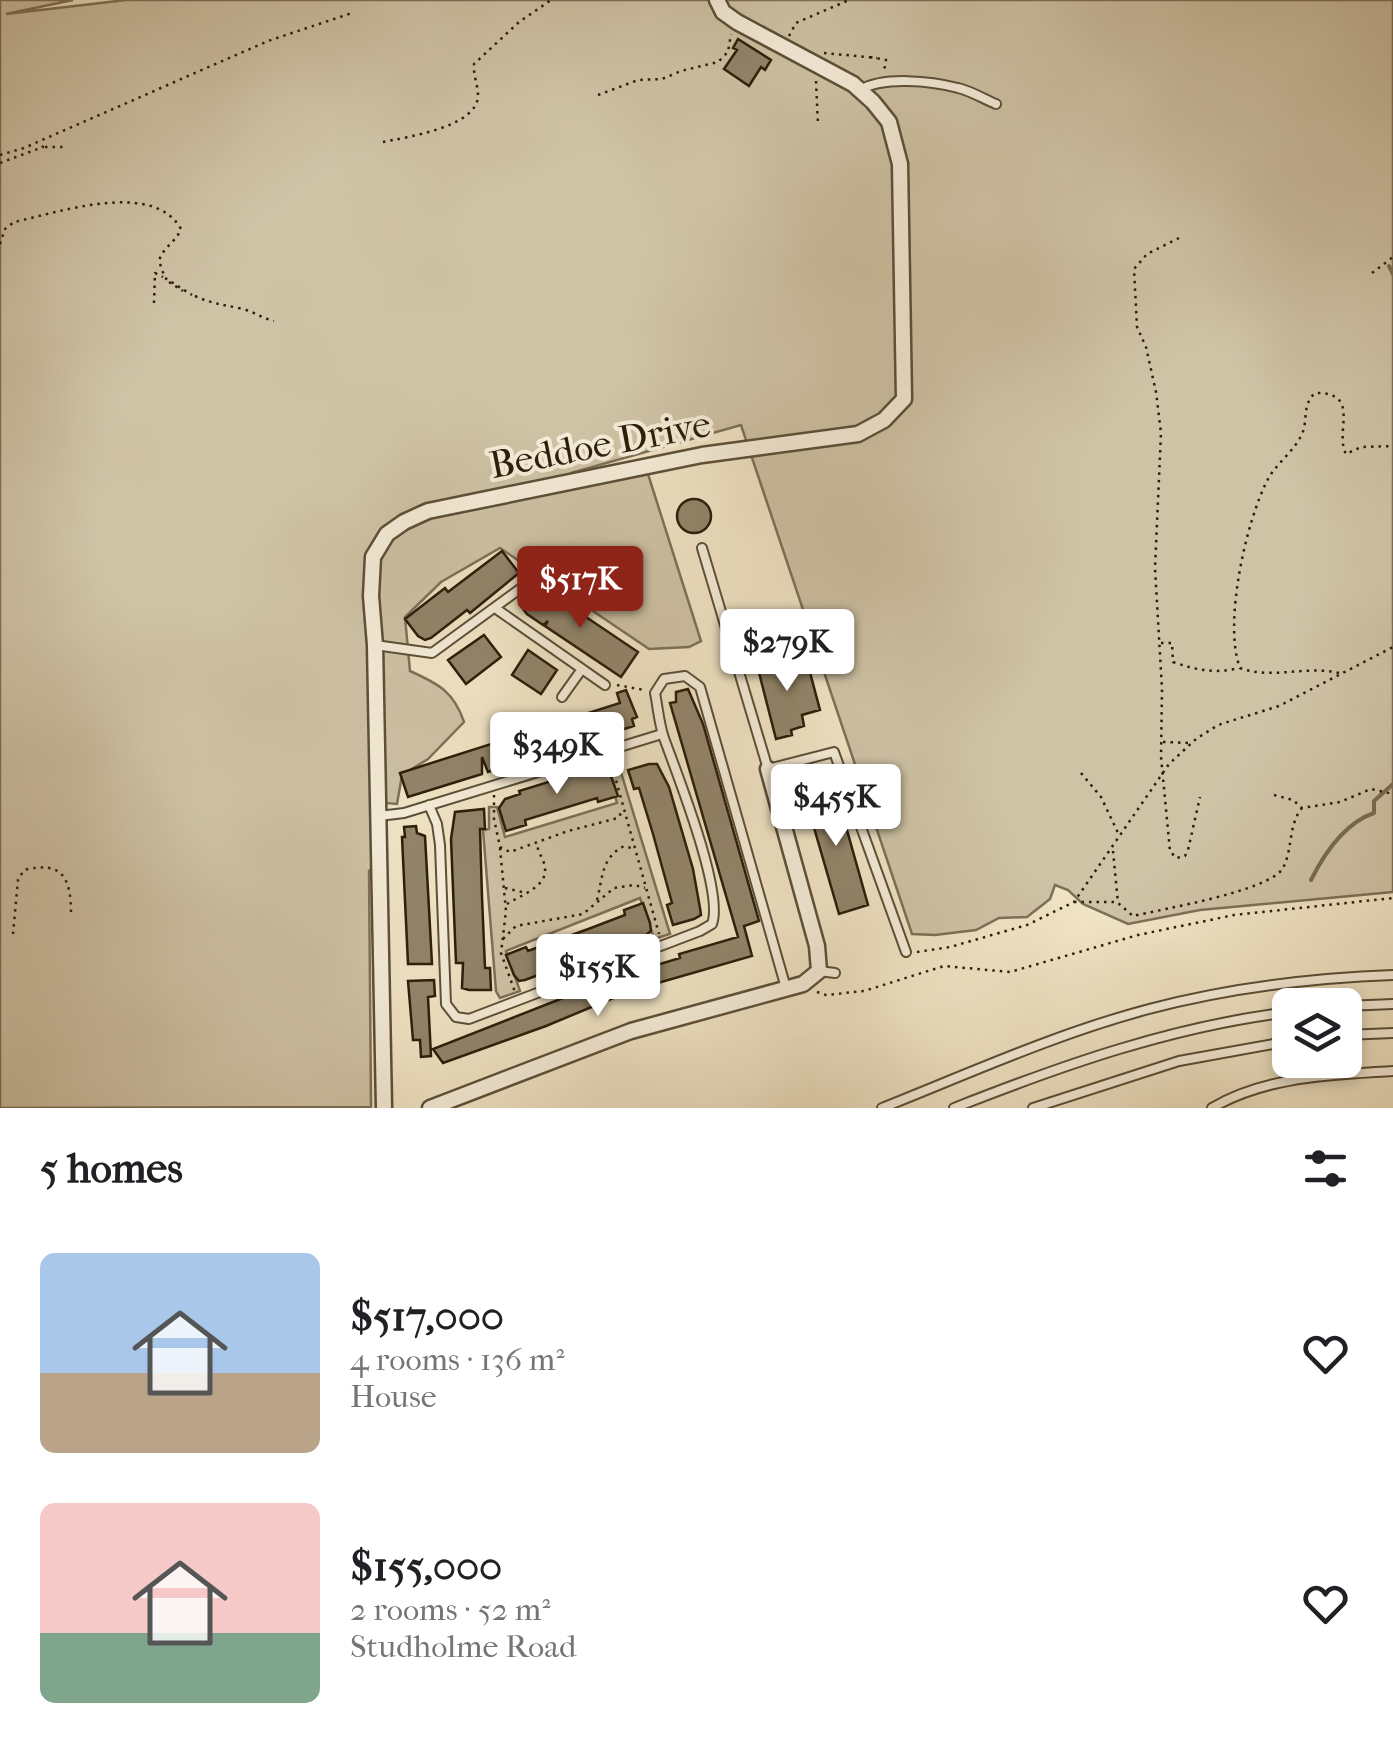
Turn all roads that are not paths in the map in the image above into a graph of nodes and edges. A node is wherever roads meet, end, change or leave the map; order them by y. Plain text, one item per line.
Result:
1 (717, 0) edge
2 (860, 90) junction
3 (996, 104) dead end
4 (702, 548) dead end
5 (528, 583) dead end
6 (495, 608) junction
7 (375, 645) junction
8 (582, 669) junction
9 (605, 685) road end
10 (562, 697) dead end
11 (662, 734) junction
12 (768, 769) junction
13 (429, 805) junction
14 (379, 816) junction
15 (911, 952) road end
16 (1393, 975) edge
17 (786, 988) junction
18 (1393, 1004) edge
19 (1362, 1005) edge
20 (1272, 1015) edge
21 (1393, 1033) edge
22 (1362, 1034) edge
23 (1272, 1044) edge
24 (1393, 1071) edge
25 (384, 1108) edge
26 (430, 1108) edge
27 (882, 1108) edge
28 (954, 1108) edge
29 (1032, 1108) edge
30 (1212, 1108) edge

1 - 2 street, Beddoe Drive
2 - 3 lane
2 - 7 street, Beddoe Drive
4 - 12 lane
5 - 6 lane
6 - 7 lane
6 - 8 lane
7 - 14 street, Beddoe Drive
8 - 9 lane
8 - 10 lane
11 - 13 lane
11 - 13 lane
11 - 17 lane
12 - 15 lane
12 - 17 street
13 - 14 lane
14 - 25 street, Beddoe Drive
16 - 27 lane
17 - 26 street
18 - 19 lane
20 - 28 lane
21 - 22 lane
23 - 29 lane
24 - 30 lane

